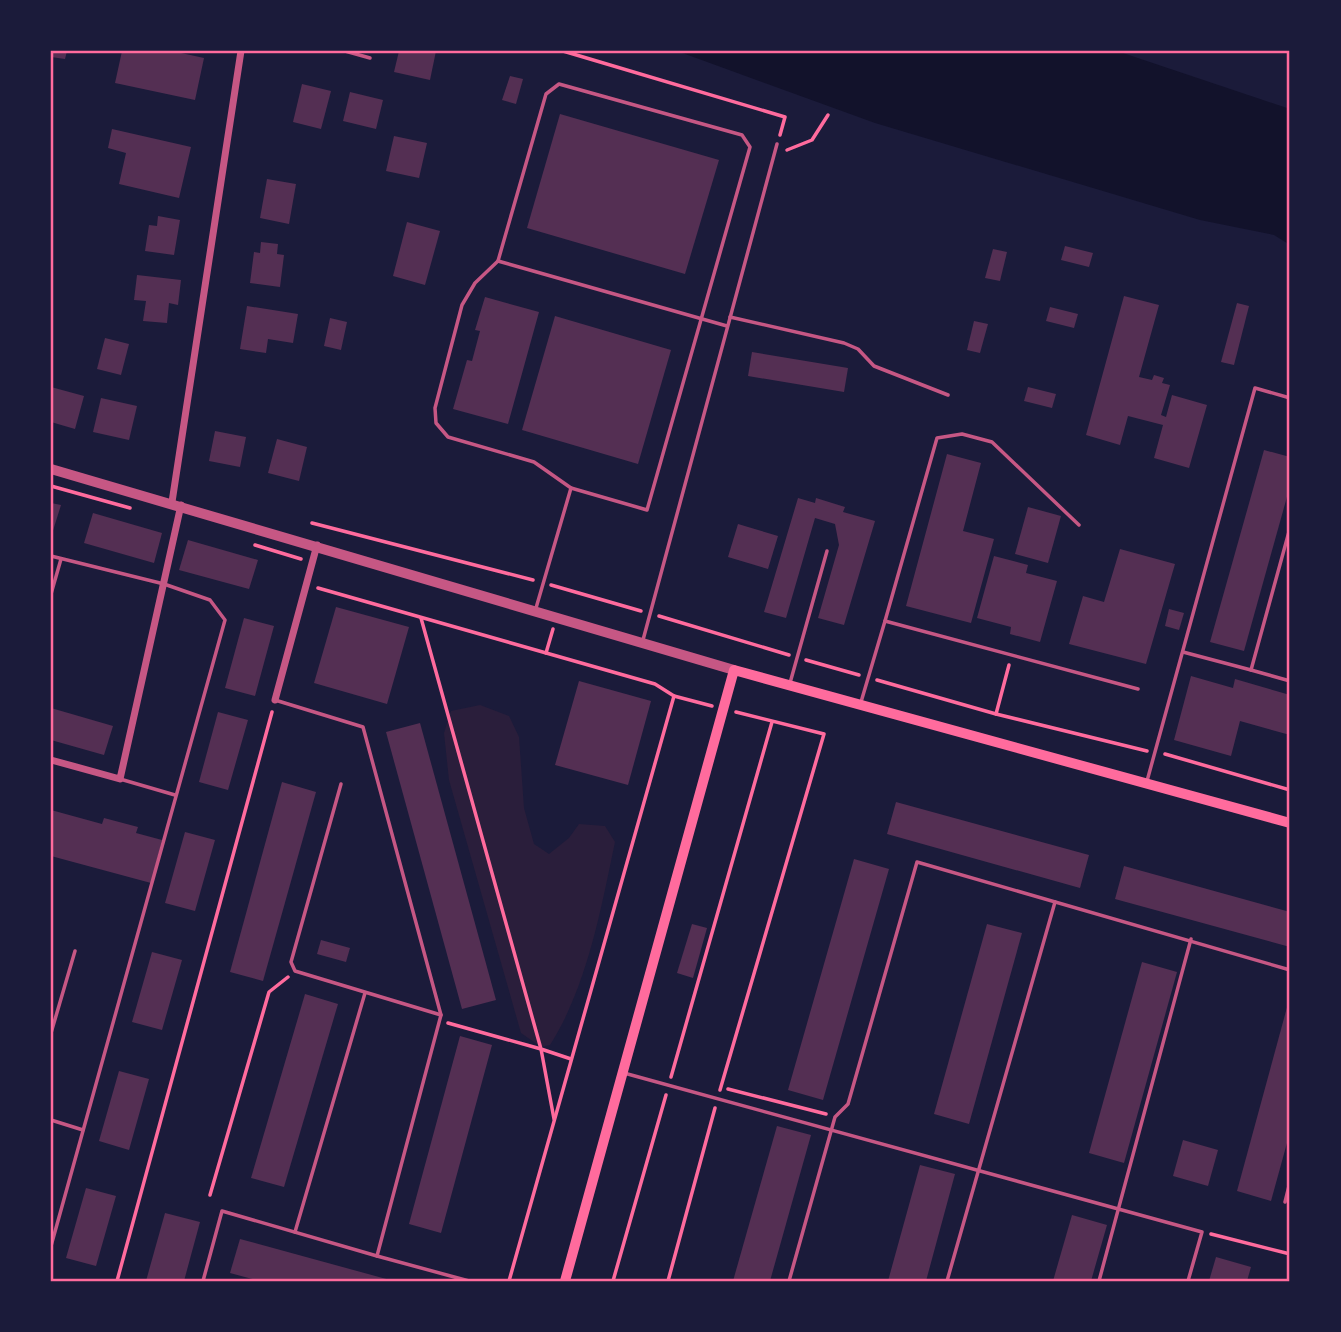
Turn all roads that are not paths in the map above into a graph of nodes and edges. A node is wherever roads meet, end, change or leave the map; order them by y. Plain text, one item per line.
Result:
1 (241, 51) edge
2 (345, 51) edge
3 (370, 58) dead end
4 (777, 144) road end
5 (498, 261) junction
6 (730, 317) junction
7 (701, 319) junction
8 (727, 327) junction
9 (948, 394) dead end
10 (1290, 398) edge
11 (51, 469) edge
12 (571, 488) junction
13 (176, 504) junction
14 (1079, 525) dead end
15 (1290, 528) edge
16 (317, 545) junction
17 (827, 551) dead end
18 (51, 556) edge
19 (61, 559) junction
20 (164, 584) junction
21 (51, 594) edge
22 (535, 610) junction
23 (885, 621) junction
24 (642, 642) junction
25 (1182, 652) junction
26 (734, 670) junction
27 (1251, 670) junction
28 (1290, 681) edge
29 (790, 685) junction
30 (1138, 689) dead end
31 (275, 700) joint
32 (861, 704) junction
33 (51, 760) edge
34 (120, 779) junction
35 (1146, 783) junction
36 (341, 784) dead end
37 (175, 795) junction
38 (1290, 823) edge
39 (1055, 902) junction
40 (1191, 939) junction
41 (75, 951) dead end
42 (1290, 970) edge
43 (365, 993) junction
44 (441, 1015) junction
45 (51, 1033) edge
46 (622, 1073) junction
47 (51, 1120) edge
48 (83, 1130) junction
49 (831, 1131) junction
50 (976, 1171) junction
51 (1290, 1182) edge
52 (1285, 1202) dead end
53 (1119, 1210) junction
54 (295, 1232) junction
55 (51, 1246) edge
56 (377, 1256) junction
57 (203, 1281) edge
58 (469, 1281) edge
59 (565, 1281) edge
60 (789, 1281) edge
61 (947, 1281) edge
62 (1099, 1281) edge
63 (1188, 1281) edge

1 - 13 street
2 - 3 lane
4 - 6 lane
5 - 7 lane
5 - 7 lane
5 - 12 lane
6 - 8 lane
6 - 9 lane
7 - 8 lane
7 - 12 lane
8 - 24 lane
10 - 25 lane
11 - 13 street
12 - 22 lane
13 - 16 street
13 - 20 street
14 - 23 lane
15 - 27 lane
16 - 22 street
16 - 31 street
17 - 29 lane
18 - 19 lane
19 - 20 lane
19 - 21 lane
20 - 34 street
20 - 37 lane
22 - 24 street
23 - 30 lane
23 - 32 lane
24 - 26 street
25 - 27 lane
25 - 35 lane
26 - 29 main road
26 - 46 main road
27 - 28 lane
29 - 32 main road
31 - 44 lane
32 - 35 main road
33 - 34 street
34 - 37 lane
35 - 38 main road
36 - 43 lane
37 - 48 lane
39 - 40 lane
39 - 49 lane
39 - 50 lane
40 - 42 lane
40 - 53 lane
41 - 45 lane
43 - 44 lane
43 - 54 lane
44 - 56 lane
46 - 49 lane
46 - 59 main road
47 - 48 lane
48 - 55 lane
49 - 50 lane
49 - 60 lane
50 - 53 lane
50 - 61 lane
51 - 52 lane
53 - 62 lane
53 - 63 lane
54 - 56 lane
54 - 57 lane
56 - 58 lane

